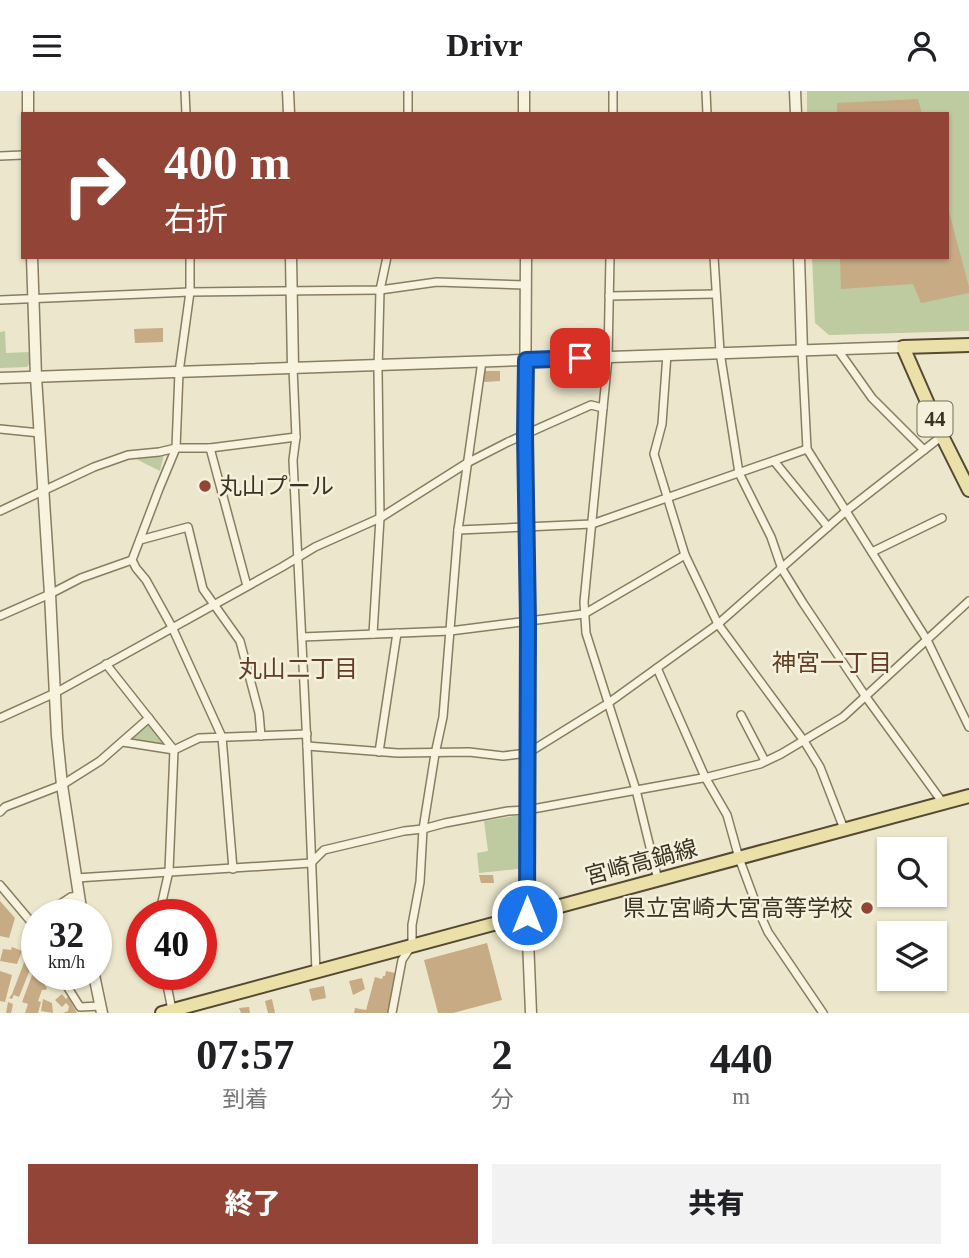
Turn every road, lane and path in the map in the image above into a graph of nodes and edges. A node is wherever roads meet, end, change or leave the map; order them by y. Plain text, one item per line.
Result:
1 (28, 91) edge
2 (185, 91) edge
3 (288, 91) edge
4 (408, 91) edge
5 (524, 91) edge
6 (613, 91) edge
7 (706, 91) edge
8 (795, 91) edge
9 (28, 112) edge
10 (186, 112) edge
11 (289, 112) edge
12 (408, 112) edge
13 (524, 112) edge
14 (613, 112) edge
15 (707, 112) edge
16 (796, 112) edge
17 (21, 155) edge
18 (0, 156) edge
19 (32, 259) edge
20 (190, 259) edge
21 (292, 259) edge
22 (387, 259) edge
23 (526, 259) edge
24 (610, 259) edge
25 (714, 259) edge
26 (799, 259) edge
27 (526, 285) junction
28 (380, 289) junction
29 (292, 291) junction
30 (190, 292) junction
31 (716, 294) junction
32 (609, 296) junction
33 (33, 298) junction
34 (0, 300) edge
35 (969, 345) edge
36 (903, 347) junction
37 (838, 350) junction
38 (802, 351) junction
39 (720, 352) junction
40 (667, 354) junction
41 (608, 357) junction
42 (526, 360) junction
43 (482, 361) junction
44 (378, 364) junction
45 (293, 368) junction
46 (179, 372) junction
47 (36, 377) junction
48 (0, 378) edge
49 (603, 408) junction
50 (0, 429) edge
51 (40, 433) junction
52 (525, 434) junction
53 (942, 436) junction
54 (296, 437) junction
55 (176, 448) junction
56 (210, 448) junction
57 (807, 449) junction
58 (923, 450) junction
59 (774, 461) junction
60 (467, 463) junction
61 (739, 473) junction
62 (969, 490) edge
63 (43, 492) junction
64 (667, 497) junction
65 (0, 511) edge
66 (846, 511) junction
67 (380, 517) junction
68 (942, 518) dead end
69 (592, 524) junction
70 (526, 527) junction
71 (828, 527) junction
72 (458, 530) junction
73 (140, 540) junction
74 (872, 552) junction
75 (685, 555) junction
76 (298, 557) junction
77 (132, 560) junction
78 (782, 569) junction
79 (247, 586) junction
80 (50, 594) junction
81 (969, 601) edge
82 (213, 605) junction
83 (584, 614) junction
84 (0, 616) edge
85 (528, 622) junction
86 (718, 624) junction
87 (172, 627) junction
88 (450, 631) junction
89 (397, 633) junction
90 (373, 634) junction
91 (302, 637) junction
92 (927, 640) junction
93 (106, 664) junction
94 (657, 668) junction
95 (55, 693) junction
96 (866, 697) junction
97 (607, 704) junction
98 (741, 715) dead end
99 (0, 718) edge
100 (149, 718) junction
101 (969, 727) edge
102 (307, 734) junction
103 (261, 736) junction
104 (222, 737) junction
105 (804, 741) junction
106 (122, 742) junction
107 (307, 746) junction
108 (174, 750) junction
109 (379, 752) junction
110 (528, 753) junction
111 (435, 754) junction
112 (765, 761) junction
113 (705, 777) junction
114 (62, 785) junction
115 (636, 790) junction
116 (969, 796) edge
117 (943, 803) junction
118 (527, 810) junction
119 (0, 812) edge
120 (423, 829) junction
121 (844, 829) junction
122 (739, 857) junction
123 (311, 863) junction
124 (233, 869) junction
125 (169, 871) junction
126 (76, 877) junction
127 (658, 880) junction
128 (0, 885) edge
129 (78, 896) junction
130 (68, 899) edge
131 (79, 899) edge
132 (163, 899) edge
133 (21, 907) edge
134 (527, 915) junction
135 (412, 945) junction
136 (316, 971) junction
137 (70, 990) edge
138 (97, 990) edge
139 (166, 990) edge
140 (101, 1010) edge
141 (167, 1011) edge
142 (392, 1013) edge
143 (531, 1013) edge
144 (823, 1013) edge

1 - 9 street
2 - 10 street
3 - 11 street
4 - 12 street
5 - 13 street
6 - 14 street
7 - 15 street
8 - 16 street
17 - 18 street
19 - 33 street
20 - 30 street
21 - 29 street
22 - 28 street
23 - 27 street
24 - 32 street
25 - 31 street
26 - 38 street
27 - 28 street
27 - 42 street
28 - 29 street
28 - 44 street
29 - 30 street
29 - 45 street
30 - 33 street
30 - 46 street
31 - 32 street
31 - 39 street
32 - 41 street
33 - 34 street
33 - 47 street
35 - 36 main road
36 - 37 street
36 - 53 main road, 44
37 - 38 street
37 - 58 street
38 - 39 street
38 - 57 street
39 - 40 street
39 - 61 street
40 - 41 street
40 - 64 street
41 - 42 street
41 - 49 street
42 - 43 street
42 - 52 street
43 - 44 street
43 - 60 street
44 - 45 street
44 - 67 street
45 - 46 street
45 - 54 street
46 - 47 street
46 - 55 street
47 - 48 street
47 - 51 street
49 - 52 street
49 - 69 street
50 - 51 street
51 - 63 street
52 - 60 street
52 - 70 street
53 - 58 street
53 - 62 main road, 44
54 - 56 street
54 - 76 street
55 - 56 street
55 - 63 street
55 - 73 street
56 - 79 street
57 - 59 street
57 - 66 street
58 - 66 street
59 - 61 street
59 - 71 street
60 - 67 street
60 - 72 street
61 - 64 street
61 - 78 street
63 - 65 street
63 - 80 street
64 - 69 street
64 - 75 street
66 - 71 street
66 - 74 street
67 - 76 street
67 - 90 street
68 - 74 street
69 - 70 street
69 - 83 street
70 - 72 street
70 - 85 street
71 - 78 street
72 - 88 street
73 - 77 street
73 - 82 street
74 - 92 street
75 - 83 street
75 - 86 street
76 - 79 street
76 - 91 street
77 - 80 street
77 - 87 street
78 - 86 street
78 - 96 street
79 - 82 street
80 - 84 street
80 - 95 street
81 - 92 street
82 - 87 street
82 - 103 street
83 - 85 street
83 - 97 street
85 - 88 street
85 - 110 street
86 - 94 street
86 - 105 street
87 - 93 street
87 - 104 street
88 - 89 street
88 - 111 street
89 - 90 street
89 - 109 street
90 - 91 street
91 - 102 street
92 - 96 street
92 - 101 street
93 - 95 street
93 - 100 street
94 - 97 street
94 - 113 street
95 - 99 street
95 - 114 street
96 - 105 street
96 - 117 street
97 - 110 street
97 - 115 street
98 - 112 street
100 - 106 street
100 - 108 street
102 - 103 street
102 - 107 street
103 - 104 street
104 - 108 street
104 - 124 street
105 - 112 street
105 - 121 street
106 - 108 street
106 - 114 street
107 - 109 street
107 - 123 street
108 - 125 street
109 - 111 street
110 - 111 street
110 - 118 street
111 - 120 street
112 - 113 street
113 - 115 street
113 - 122 street
114 - 119 street
114 - 126 street
115 - 118 street
115 - 127 street
116 - 117 main road, 宮崎高鍋線
117 - 121 main road, 宮崎高鍋線
118 - 120 street
118 - 134 street
120 - 123 street
120 - 135 street
121 - 122 main road, 宮崎高鍋線
122 - 127 main road, 宮崎高鍋線
122 - 144 street
123 - 124 street
123 - 136 street
124 - 125 street
125 - 126 street
125 - 132 street
126 - 129 street
127 - 134 main road, 宮崎高鍋線
128 - 133 street
129 - 130 street
129 - 131 street
134 - 135 main road, 宮崎高鍋線
134 - 143 street
135 - 136 main road, 宮崎高鍋線
135 - 142 street
136 - 141 main road, 宮崎高鍋線
137 - 140 street
138 - 140 street
139 - 141 street

